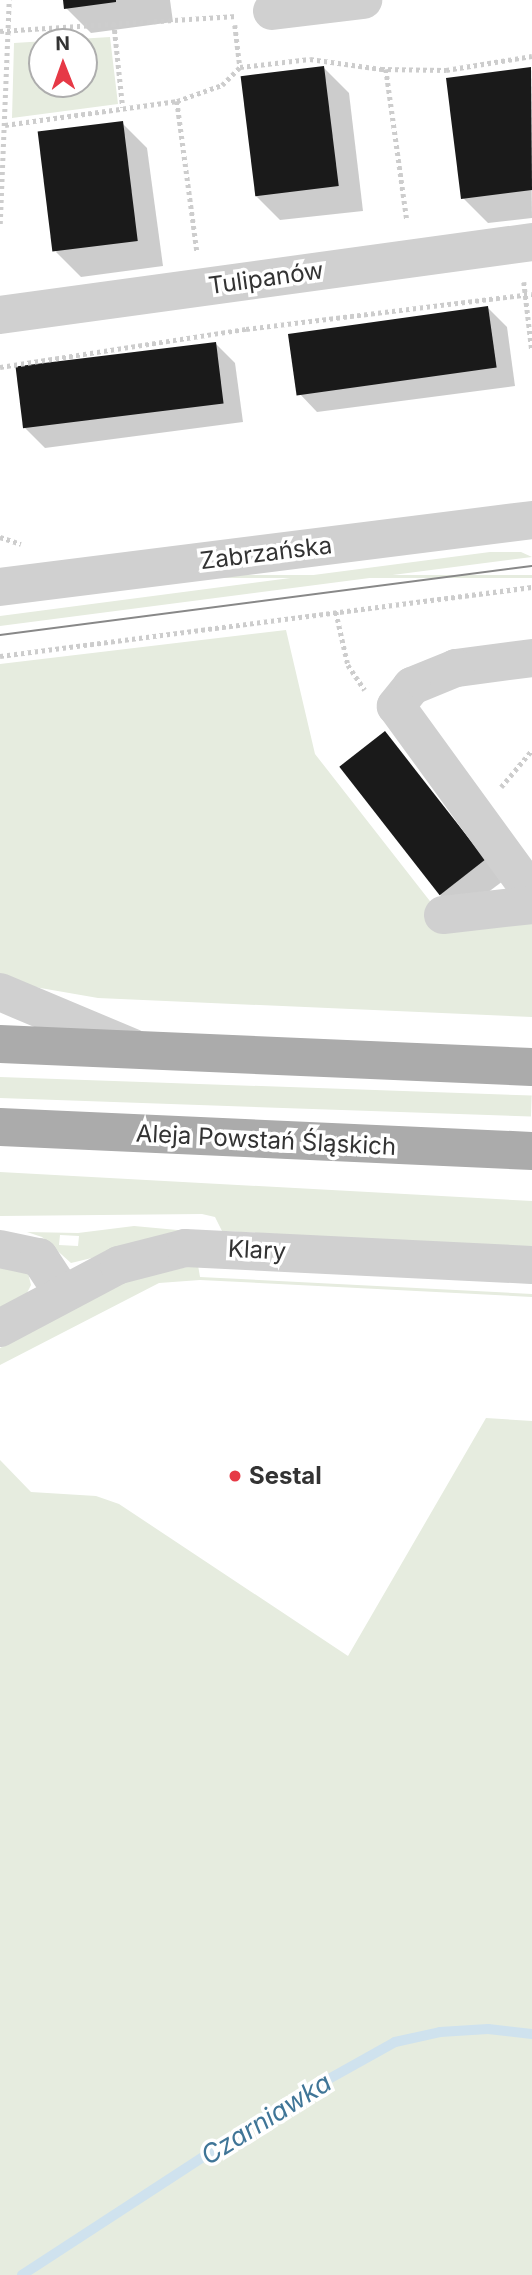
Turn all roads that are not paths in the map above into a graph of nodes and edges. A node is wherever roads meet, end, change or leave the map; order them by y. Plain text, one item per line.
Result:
1 (363, 0) edge
2 (272, 11) road end
3 (525, 242) edge
4 (0, 314) edge
5 (531, 520) edge
6 (0, 587) edge
7 (532, 658) edge
8 (532, 893) edge
9 (532, 905) edge
10 (443, 915) dead end
11 (0, 992) edge
12 (0, 1044) edge
13 (138, 1050) junction
14 (532, 1067) edge
15 (0, 1127) edge
16 (532, 1151) edge
17 (0, 1249) edge
18 (532, 1265) edge
19 (62, 1293) junction
20 (0, 1328) edge

1 - 2 street
3 - 4 street, Tulipanów
5 - 6 street, Zabrzańska
7 - 8 street
9 - 10 street
11 - 13 street
12 - 13 main road
13 - 14 main road
15 - 16 main road, Aleja Powstań Śląskich
17 - 19 street
18 - 19 street, Klary
19 - 20 street, Klary

